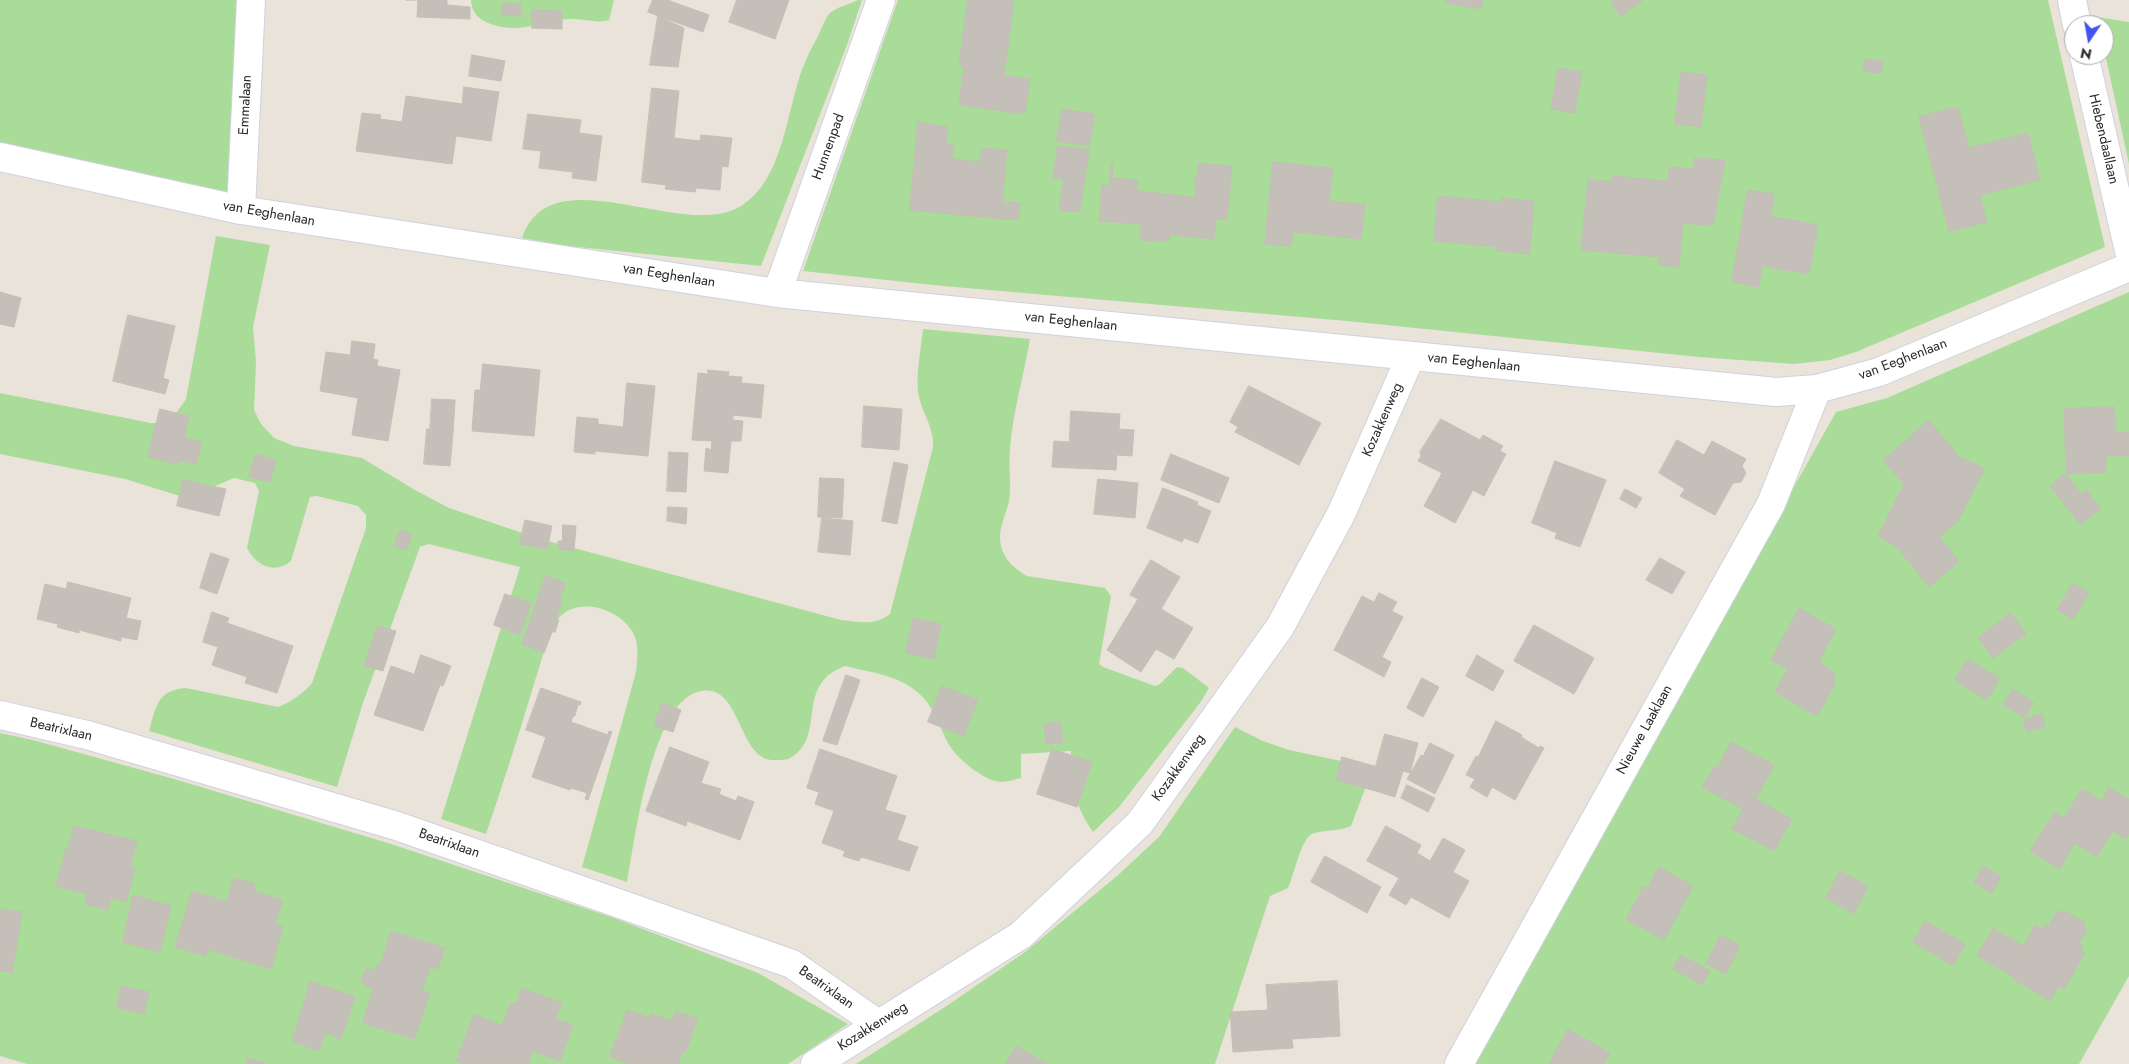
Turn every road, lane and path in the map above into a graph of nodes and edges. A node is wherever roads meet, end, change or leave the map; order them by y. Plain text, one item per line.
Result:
1 (251, 0) edge
2 (881, 0) edge
3 (2072, 0) edge
4 (2075, 15) edge
5 (2086, 65) edge
6 (0, 157) edge
7 (241, 210) junction
8 (2129, 251) edge
9 (2129, 267) edge
10 (777, 293) junction
11 (1411, 356) junction
12 (1817, 389) junction
13 (0, 716) edge
14 (878, 1024) junction
15 (815, 1064) edge
16 (1459, 1064) edge

1 - 7 street, Emmalaan
2 - 10 street, Hunnenpad
3 - 4 street
5 - 8 street, Hiebendaallaan
6 - 7 street, van Eeghenlaan
7 - 10 street, van Eeghenlaan
9 - 12 street, van Eeghenlaan
10 - 11 street, van Eeghenlaan
11 - 12 street, van Eeghenlaan
11 - 14 street, Kozakkenweg
12 - 16 street, Nieuwe Laaklaan
13 - 14 street, Beatrixlaan
14 - 15 street, Kozakkenweg

